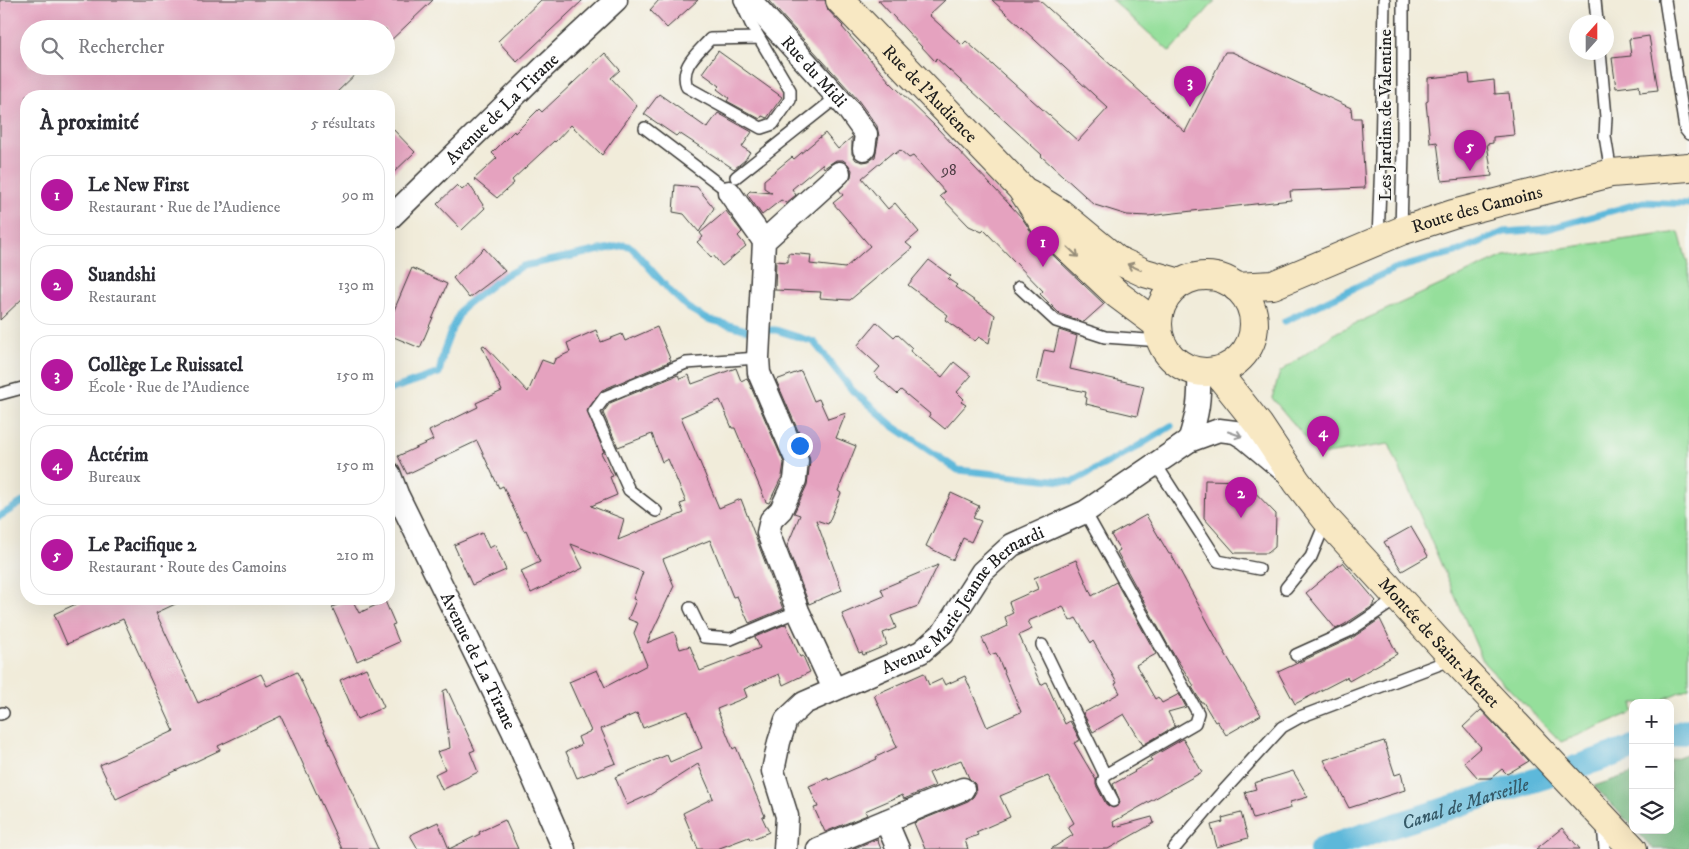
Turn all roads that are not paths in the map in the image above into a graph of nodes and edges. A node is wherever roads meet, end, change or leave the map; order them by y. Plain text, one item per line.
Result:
1 (616, 0) edge
2 (740, 0) edge
3 (750, 0) edge
4 (840, 0) edge
5 (1384, 0) edge
6 (1403, 0) edge
7 (1595, 0) edge
8 (1667, 1) edge
9 (1596, 15) edge
10 (759, 38) junction
11 (1601, 60) edge
12 (837, 97) junction
13 (645, 128) dead end
14 (1689, 134) edge
15 (864, 149) dead end
16 (1689, 167) edge
17 (1611, 173) junction
18 (839, 174) dead end
19 (733, 185) junction
20 (1021, 188) junction
21 (395, 213) edge
22 (1389, 235) junction
23 (764, 242) junction
24 (1180, 283) junction
25 (1273, 285) junction
26 (1019, 287) dead end
27 (1236, 287) junction
28 (1252, 313) junction
29 (1159, 332) junction
30 (759, 349) junction
31 (1218, 367) junction
32 (20, 389) edge
33 (0, 394) edge
34 (1189, 441) junction
35 (1155, 463) junction
36 (1297, 482) junction
37 (395, 485) edge
38 (656, 511) dead end
39 (1085, 512) junction
40 (1326, 519) junction
41 (1259, 569) dead end
42 (1286, 588) dead end
43 (1398, 598) junction
44 (690, 608) dead end
45 (798, 611) junction
46 (1042, 645) dead end
47 (1296, 655) dead end
48 (1454, 659) junction
49 (834, 689) junction
50 (1104, 775) junction
51 (963, 789) dead end
52 (1113, 802) dead end
53 (1602, 816) junction
54 (886, 821) junction
55 (564, 849) edge
56 (785, 849) edge
57 (818, 849) edge
58 (898, 849) edge
59 (1174, 849) edge
60 (1605, 849) edge
61 (1633, 849) edge

1 - 21 street, Avenue de La Tirane
2 - 10 lane
3 - 12 street, Rue du Midi
4 - 20 main road, Rue de l'Audience
5 - 22 lane
6 - 22 lane, Les Jardins de Valentine
7 - 9 lane
8 - 14 lane
10 - 10 lane
11 - 17 lane
12 - 15 street, Rue du Midi
12 - 19 lane
13 - 19 lane
16 - 17 main road, Route des Camoins
17 - 22 main road, Route des Camoins
18 - 23 street
19 - 23 street
24 -> 20 main road, Rue de l'Audience
20 -> 29 main road, Rue de l'Audience
22 - 25 main road, Route des Camoins
23 - 30 street
24 - 27 main road
24 - 29 main road
25 - 27 main road, Route des Camoins
25 - 28 main road, Route des Camoins
26 - 29 lane
27 - 28 main road
28 - 31 main road
29 - 31 main road
30 - 38 lane
30 - 45 street
31 - 34 street
31 - 36 main road, Montée de Saint-Menet
32 - 33 lane
34 - 35 street, Avenue Marie Jeanne Bernardi
34 -> 36 street, Avenue Marie Jeanne Bernardi
35 - 39 street, Avenue Marie Jeanne Bernardi
35 - 41 lane
36 - 40 main road, Montée de Saint-Menet
37 - 55 street, Avenue de La Tirane
39 - 49 street, Avenue Marie Jeanne Bernardi
39 - 50 lane
40 - 42 lane
40 - 43 main road, Montée de Saint-Menet
43 - 47 lane
43 - 48 main road, Montée de Saint-Menet
44 - 45 lane
45 - 49 street
46 - 50 lane
48 - 53 main road, Montée de Saint-Menet
48 - 59 lane
49 - 56 street, Avenue Marie Jeanne Bernardi
50 - 52 lane
51 - 54 street
53 - 60 lane
53 - 61 main road, Montée de Saint-Menet
54 - 57 street
54 - 58 street

